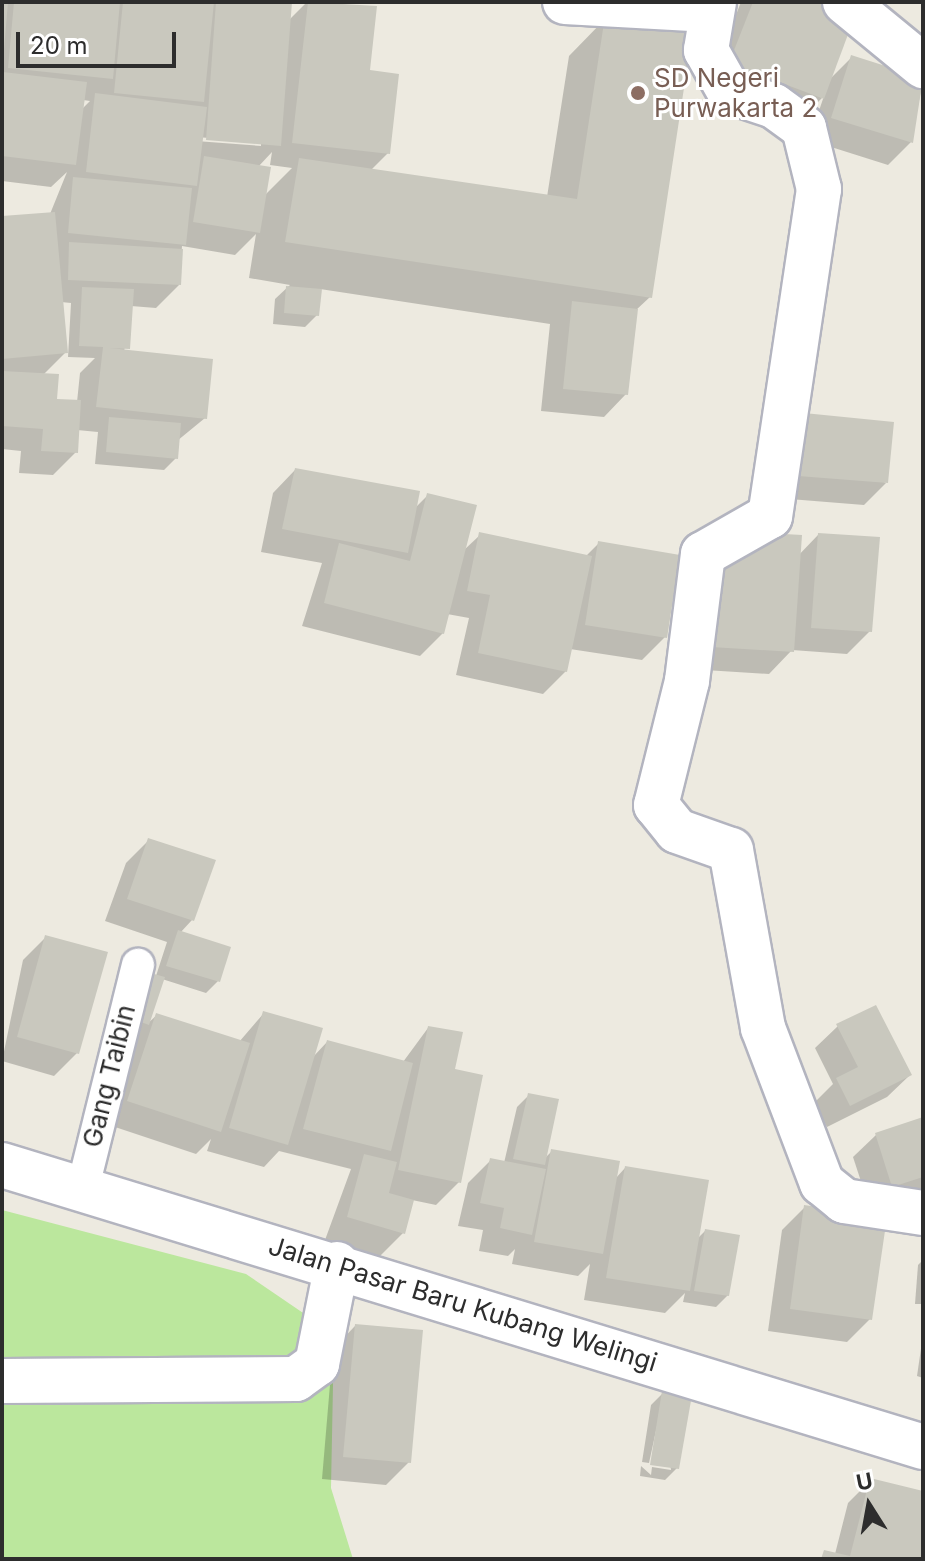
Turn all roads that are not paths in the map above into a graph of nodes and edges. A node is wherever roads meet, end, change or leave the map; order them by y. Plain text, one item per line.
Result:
1 (565, 2) edge
2 (845, 2) edge
3 (712, 6) edge
4 (923, 66) edge
5 (138, 965) dead end
6 (2, 1165) edge
7 (83, 1187) junction
8 (923, 1213) edge
9 (337, 1264) junction
10 (2, 1381) edge
11 (923, 1447) edge

1 - 3 street
2 - 4 street
3 - 8 street
5 - 7 lane, Gang Taibin
6 - 7 street, Jalan Pasar Baru Kubang Welingi
7 - 9 street, Jalan Pasar Baru Kubang Welingi
9 - 10 street
9 - 11 street, Jalan Pasar Baru Kubang Welingi

